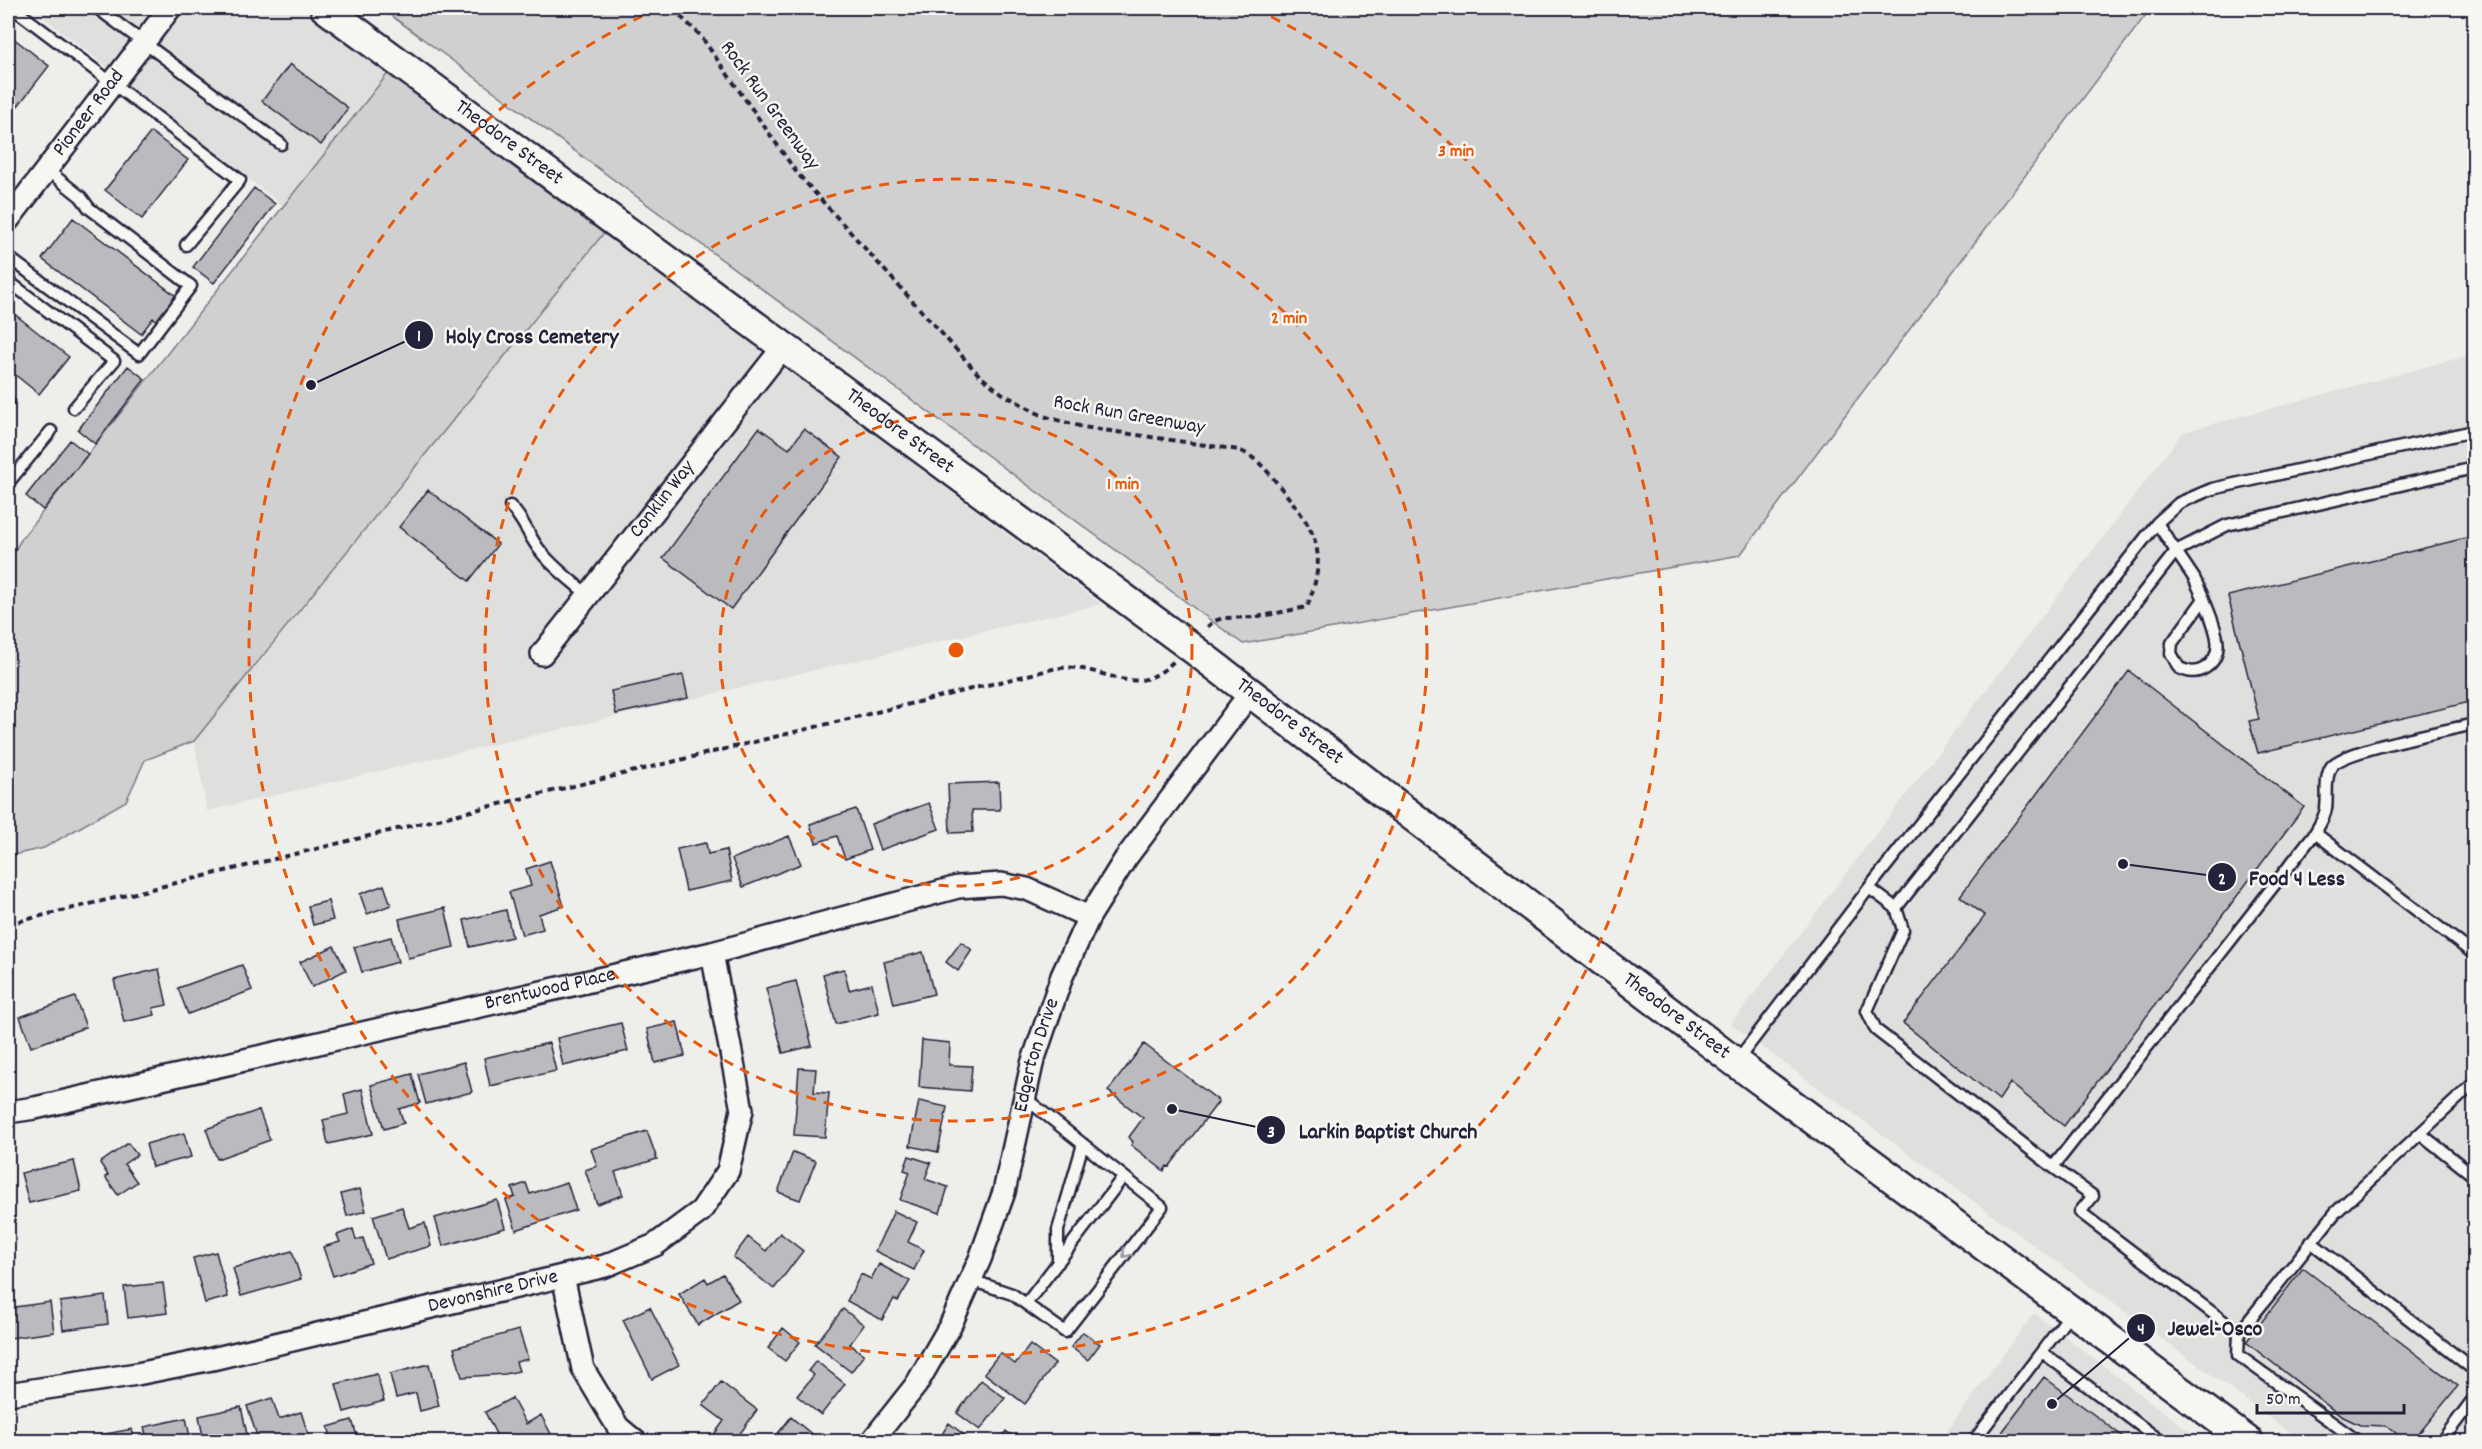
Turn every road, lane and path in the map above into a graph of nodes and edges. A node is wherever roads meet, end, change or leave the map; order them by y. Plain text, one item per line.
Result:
1 (13, 8) edge
2 (97, 8) edge
3 (170, 8) edge
4 (325, 8) edge
5 (661, 8) edge
6 (143, 43) junction
7 (112, 83) junction
8 (281, 144) dead end
9 (46, 169) junction
10 (8, 220) edge
11 (186, 245) dead end
12 (8, 257) edge
13 (8, 281) edge
14 (784, 346) junction
15 (74, 408) dead end
16 (51, 431) dead end
17 (2475, 431) edge
18 (2475, 468) edge
19 (8, 483) edge
20 (510, 506) dead end
21 (2157, 523) junction
22 (2176, 551) junction
23 (588, 595) junction
24 (2204, 599) junction
25 (1189, 646) junction
26 (542, 654) dead end
27 (1251, 692) junction
28 (2475, 724) edge
29 (2315, 833) junction
30 (1869, 888) junction
31 (1896, 908) junction
32 (1089, 917) junction
33 (8, 924) edge
34 (712, 953) junction
35 (2475, 954) edge
36 (1736, 1062) junction
37 (2475, 1083) edge
38 (2470, 1095) edge
39 (1025, 1098) junction
40 (8, 1112) edge
41 (2421, 1134) junction
42 (1083, 1144) junction
43 (2053, 1167) junction
44 (2475, 1176) edge
45 (1123, 1177) junction
46 (2311, 1242) junction
47 (1058, 1263) junction
48 (563, 1276) junction
49 (971, 1280) junction
50 (1026, 1304) junction
51 (2073, 1312) junction
52 (2240, 1334) junction
53 (2042, 1352) junction
54 (2475, 1370) edge
55 (8, 1394) edge
56 (2475, 1398) edge
57 (2218, 1433) edge
58 (636, 1442) edge
59 (871, 1442) edge
60 (1973, 1442) edge
61 (2162, 1442) edge
62 (2249, 1442) edge
63 (2359, 1442) edge
64 (2441, 1442) edge

1 - 7 lane
2 - 6 lane
3 - 6 street, Pioneer Road
4 - 14 street, Theodore Street
5 - 25 path, Rock Run Greenway
6 - 7 street, Pioneer Road
6 - 8 lane
7 - 9 street, Pioneer Road
7 - 11 lane
9 - 10 street, Pioneer Road
9 - 12 lane
13 - 15 lane
14 - 23 street, Conklin Way
14 - 25 street, Theodore Street
16 - 19 lane
17 - 21 lane
18 - 22 lane
20 - 23 lane
21 - 22 lane
21 - 30 lane
22 - 24 lane
22 - 31 lane
23 - 26 street, Conklin Way
24 - 24 lane
25 - 27 street, Theodore Street
25 - 33 path
27 - 32 street, Edgerton Drive
27 - 36 street, Theodore Street
28 - 29 lane
29 - 35 lane
29 - 43 lane
30 - 31 lane
30 - 36 lane
31 - 43 lane
32 - 34 street, Brentwood Place
32 - 39 street, Edgerton Drive
34 - 40 street, Brentwood Place
34 - 48 street, Devonshire Drive
36 - 51 street, Theodore Street
37 - 38 lane
38 - 41 lane
39 - 42 lane
39 - 49 street, Edgerton Drive
41 - 44 lane
41 - 46 lane
42 - 45 lane
42 - 47 lane
43 - 52 lane
45 - 47 lane
45 -> 50 lane
46 - 52 lane
46 - 54 lane
47 - 50 lane
48 - 55 street, Devonshire Drive
48 - 58 street
49 - 50 lane
49 - 59 street, Edgerton Drive
51 - 53 lane
51 - 57 street, Theodore Street
52 - 63 lane
53 - 60 lane
53 - 61 lane
56 - 64 lane
57 - 62 street, Theodore Street

